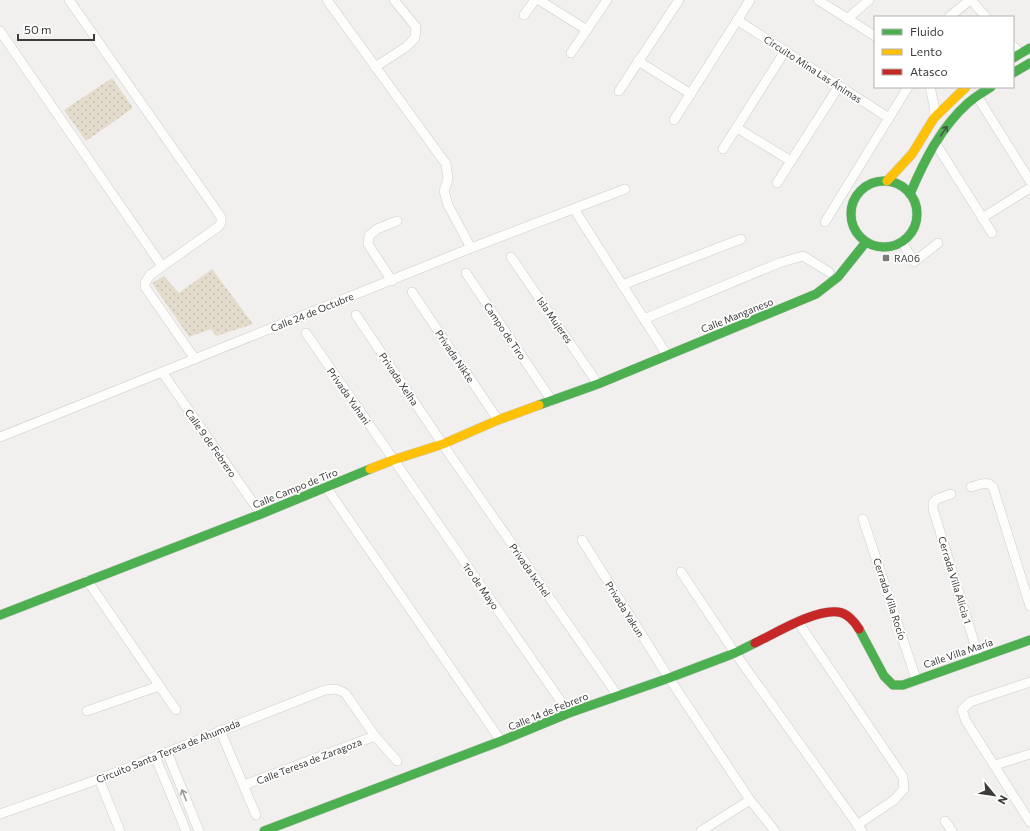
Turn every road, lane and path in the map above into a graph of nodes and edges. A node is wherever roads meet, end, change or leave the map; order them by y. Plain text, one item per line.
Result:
1 (69, 0) edge
2 (327, 0) edge
3 (394, 0) edge
4 (535, 0) edge
5 (539, 0) edge
6 (607, 0) edge
7 (679, 0) edge
8 (750, 0) edge
9 (818, 0) edge
10 (869, 0) edge
11 (970, 0) edge
12 (524, 15) dead end
13 (950, 16) edge
14 (985, 16) edge
15 (846, 19) junction
16 (737, 20) junction
17 (587, 30) junction
18 (0, 31) edge
19 (874, 35) edge
20 (1030, 48) edge
21 (785, 52) junction
22 (572, 54) dead end
23 (1017, 56) edge
24 (638, 61) junction
25 (1030, 64) edge
26 (375, 67) junction
27 (1014, 72) edge
28 (840, 86) junction
29 (907, 88) edge
30 (930, 88) edge
31 (965, 88) edge
32 (989, 88) edge
33 (619, 91) dead end
34 (691, 94) junction
35 (977, 96) junction
36 (889, 118) junction
37 (934, 118) junction
38 (674, 120) dead end
39 (737, 128) junction
40 (936, 144) junction
41 (723, 149) dead end
42 (791, 161) junction
43 (887, 181) junction
44 (1030, 181) edge
45 (777, 183) dead end
46 (1030, 188) edge
47 (625, 189) dead end
48 (910, 194) junction
49 (574, 209) junction
50 (982, 218) junction
51 (397, 221) dead end
52 (824, 222) dead end
53 (992, 233) dead end
54 (741, 239) dead end
55 (866, 242) junction
56 (902, 242) junction
57 (938, 243) dead end
58 (471, 248) junction
59 (511, 257) dead end
60 (162, 266) junction
61 (829, 272) dead end
62 (466, 273) dead end
63 (392, 281) junction
64 (622, 284) junction
65 (412, 292) dead end
66 (356, 315) dead end
67 (644, 318) junction
68 (306, 333) dead end
69 (667, 355) junction
70 (195, 359) junction
71 (162, 372) junction
72 (598, 384) junction
73 (552, 401) junction
74 (498, 420) junction
75 (0, 438) edge
76 (443, 444) junction
77 (393, 460) junction
78 (326, 487) junction
79 (971, 487) dead end
80 (951, 494) dead end
81 (261, 514) junction
82 (863, 519) dead end
83 (582, 540) dead end
84 (681, 572) dead end
85 (87, 580) junction
86 (1030, 606) edge
87 (0, 615) edge
88 (798, 622) junction
89 (1030, 640) edge
90 (734, 653) junction
91 (979, 658) junction
92 (669, 678) junction
93 (916, 679) junction
94 (1030, 682) edge
95 (893, 685) joint
96 (159, 686) junction
97 (618, 696) junction
98 (176, 710) dead end
99 (87, 711) dead end
100 (569, 713) junction
101 (220, 730) junction
102 (375, 736) junction
103 (501, 741) junction
104 (167, 752) junction
105 (1030, 754) edge
106 (155, 756) junction
107 (397, 761) dead end
108 (995, 765) junction
109 (99, 779) junction
110 (244, 786) junction
111 (750, 800) junction
112 (0, 814) edge
113 (256, 815) dead end
114 (945, 821) dead end
115 (1030, 822) edge
116 (860, 828) edge
117 (120, 831) edge
118 (186, 831) edge
119 (199, 831) edge
120 (264, 831) edge
121 (701, 831) edge
122 (775, 831) edge
123 (952, 831) edge

1 - 60 street
2 - 26 street
3 - 26 street
4 - 12 street
5 - 17 street
6 - 17 street
7 - 24 street
8 - 16 street
9 - 15 street
10 - 15 street
11 - 13 street
11 - 14 street
15 - 19 street
16 - 21 street, Circuito Mina Las Ánimas
16 - 34 street
17 - 22 street
18 - 60 street
20 - 23 street
21 - 28 street, Circuito Mina Las Ánimas
21 - 39 street
24 - 33 street
24 - 34 street
25 - 27 street
26 - 58 street
28 - 36 street, Circuito Mina Las Ánimas
28 - 42 street
29 - 36 street
30 - 37 street
31 - 37 street
32 - 35 street
34 - 38 street
40 -> 35 street
35 - 44 street
36 - 52 street
37 - 43 street
39 - 41 street
39 - 42 street
40 - 48 street
40 - 50 street
42 - 45 street
43 - 48 street
43 - 55 street
46 - 50 street
47 - 49 street, Calle 24 de Octubre
48 - 56 street
49 - 58 street, Calle 24 de Octubre
49 - 64 street
50 - 53 street
51 - 63 street
54 - 64 street
55 - 56 street
55 - 69 street, Calle Manganeso
56 - 57 street
58 - 63 street, Calle 24 de Octubre
59 - 72 street, Isla Mujeres
60 - 70 street
61 - 67 street
62 - 73 street, Campo de Tiro
63 - 70 street, Calle 24 de Octubre
64 - 67 street
65 - 74 street, Privada Nikte
66 - 76 street, Privada Xelha
67 - 69 street
68 - 77 street, Privada Yuhani
69 - 72 street, Calle Manganeso
70 - 71 street, Calle 24 de Octubre
71 - 75 street, Calle 24 de Octubre
71 - 81 street, Calle 9 de Febrero
72 - 73 street, Calle Campo de Tiro
73 - 74 street, Calle Campo de Tiro
74 - 76 street, Calle Campo de Tiro
76 - 77 street, Calle Campo de Tiro
76 - 97 street, Privada Ixchel
77 - 78 street, Calle Campo de Tiro
77 - 100 street, 1ro de Mayo
78 - 81 street, Calle Campo de Tiro
78 - 103 street
79 - 86 street
80 - 91 street, Cerrada Villa Alicia 1
81 - 85 street, Calle Campo de Tiro
82 - 93 street, Cerrada Villa Rocío
83 - 92 street, Privada Yakun
84 - 90 street
85 - 87 street, Calle Campo de Tiro
85 - 96 street
88 - 90 street, Calle 14 de Febrero
88 - 95 street, Calle 14 de Febrero
88 - 116 street
89 - 91 street, Calle Villa María
90 - 92 street, Calle 14 de Febrero
90 - 116 street
91 - 93 street, Calle Villa María
92 - 97 street, Calle 14 de Febrero
92 - 111 street, Privada Yakun
93 - 95 street, Calle Villa María
94 - 108 street
96 - 98 street
96 - 99 street
97 - 100 street, Calle 14 de Febrero
100 - 103 street, Calle 14 de Febrero
101 - 102 street, Circuito Santa Teresa de Ahumada
101 - 104 street, Circuito Santa Teresa de Ahumada
101 - 110 street
102 - 107 street
102 - 110 street, Calle Teresa de Zaragoza
103 - 120 street, Calle 14 de Febrero
104 - 106 street, Circuito Santa Teresa de Ahumada
119 -> 104 street
105 - 108 street
106 - 109 street, Circuito Santa Teresa de Ahumada
106 - 118 street
108 - 115 street
109 - 112 street, Circuito Santa Teresa de Ahumada
109 - 117 street
110 - 113 street
111 - 121 street
111 - 122 street, Privada Yakun
114 - 123 street

